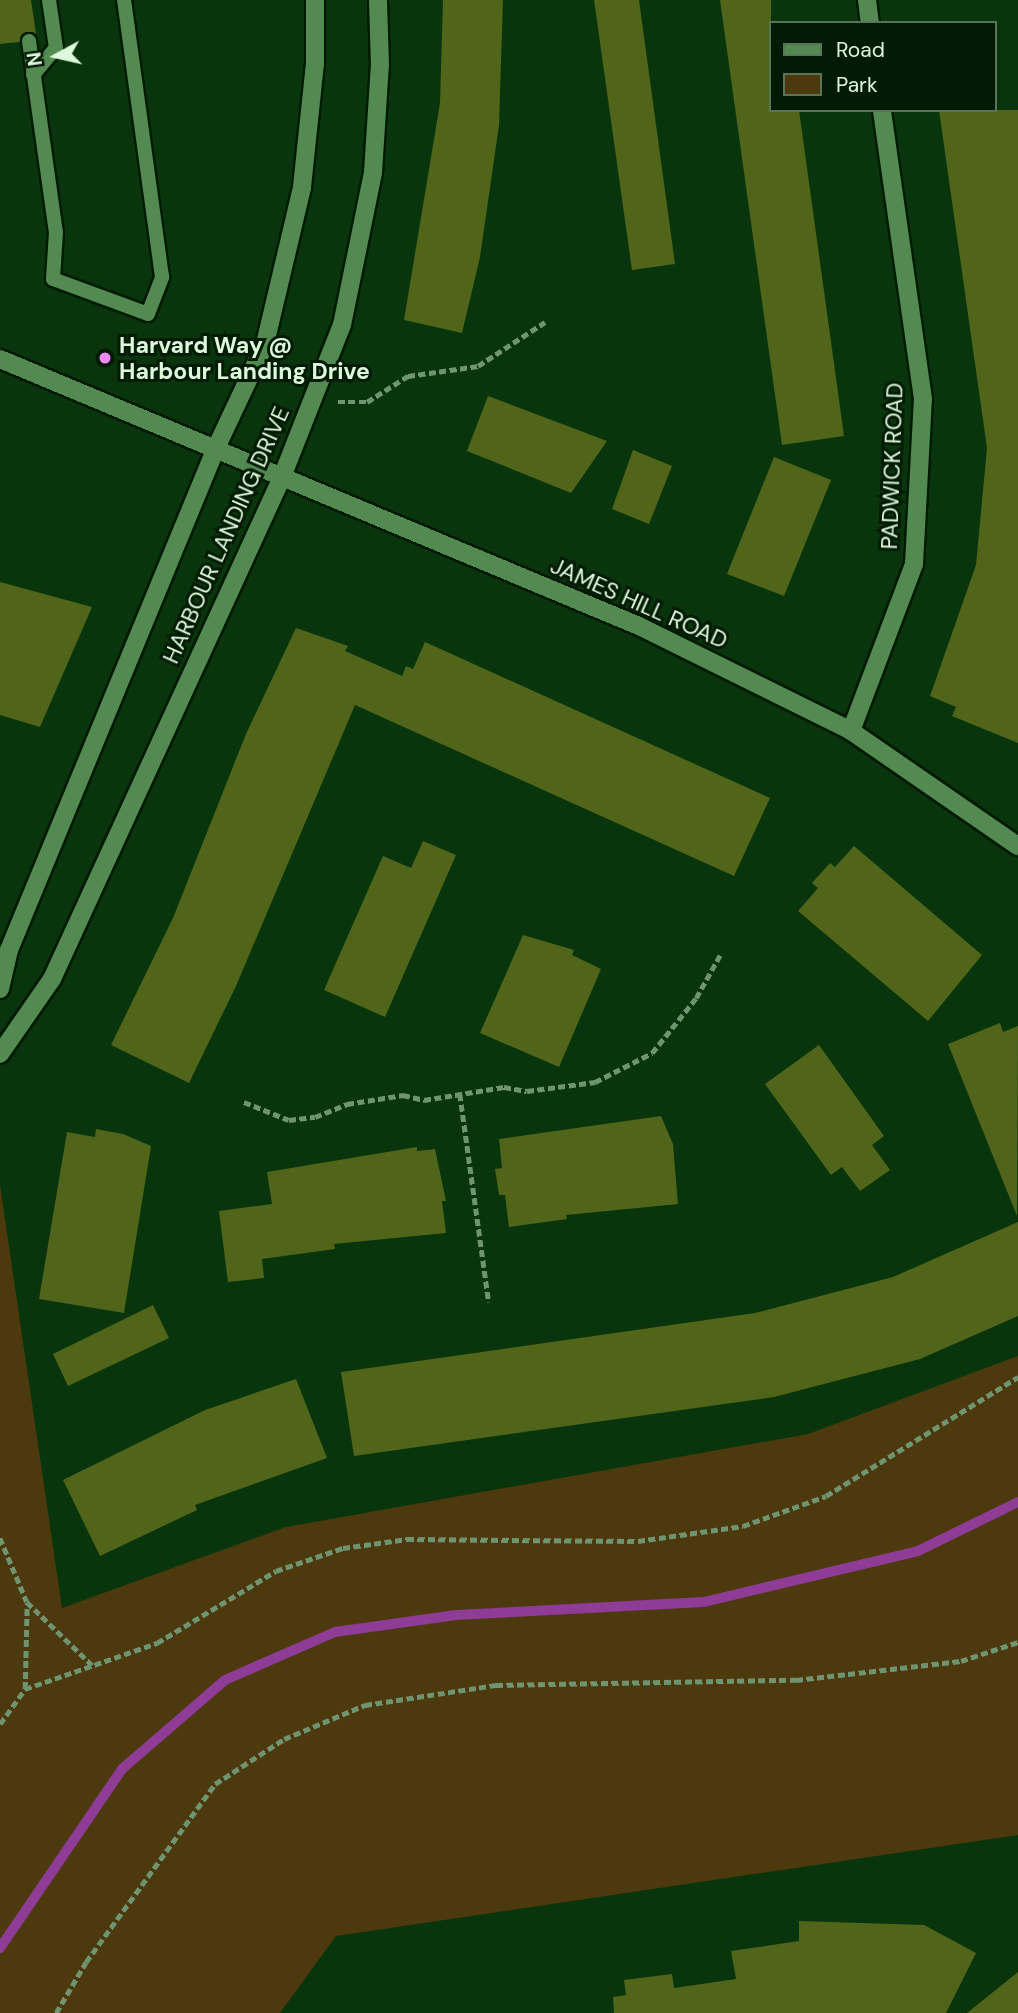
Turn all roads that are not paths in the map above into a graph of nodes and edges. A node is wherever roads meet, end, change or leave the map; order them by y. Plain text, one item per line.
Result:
1 (48, 0) edge
2 (124, 0) edge
3 (315, 0) edge
4 (378, 0) edge
5 (867, 0) edge
6 (870, 21) edge
7 (29, 41) dead end
8 (33, 75) junction
9 (882, 112) edge
10 (0, 359) edge
11 (216, 448) junction
12 (282, 477) junction
13 (851, 730) junction
14 (1018, 846) edge
15 (0, 989) edge
16 (0, 1054) edge

1 - 8 lane
2 - 8 lane
3 - 11 street, HARBOUR LANDING DRIVE
4 - 12 street, HARBOUR LANDING DRIVE
5 - 6 street
7 - 8 lane
9 - 13 street, PADWICK ROAD
10 - 11 street, JAMES HILL ROAD
11 - 12 street, JAMES HILL ROAD
11 - 15 street, HARBOUR LANDING DRIVE
12 - 13 street, JAMES HILL ROAD
12 - 16 street, HARBOUR LANDING DRIVE
13 - 14 street, JAMES HILL ROAD

